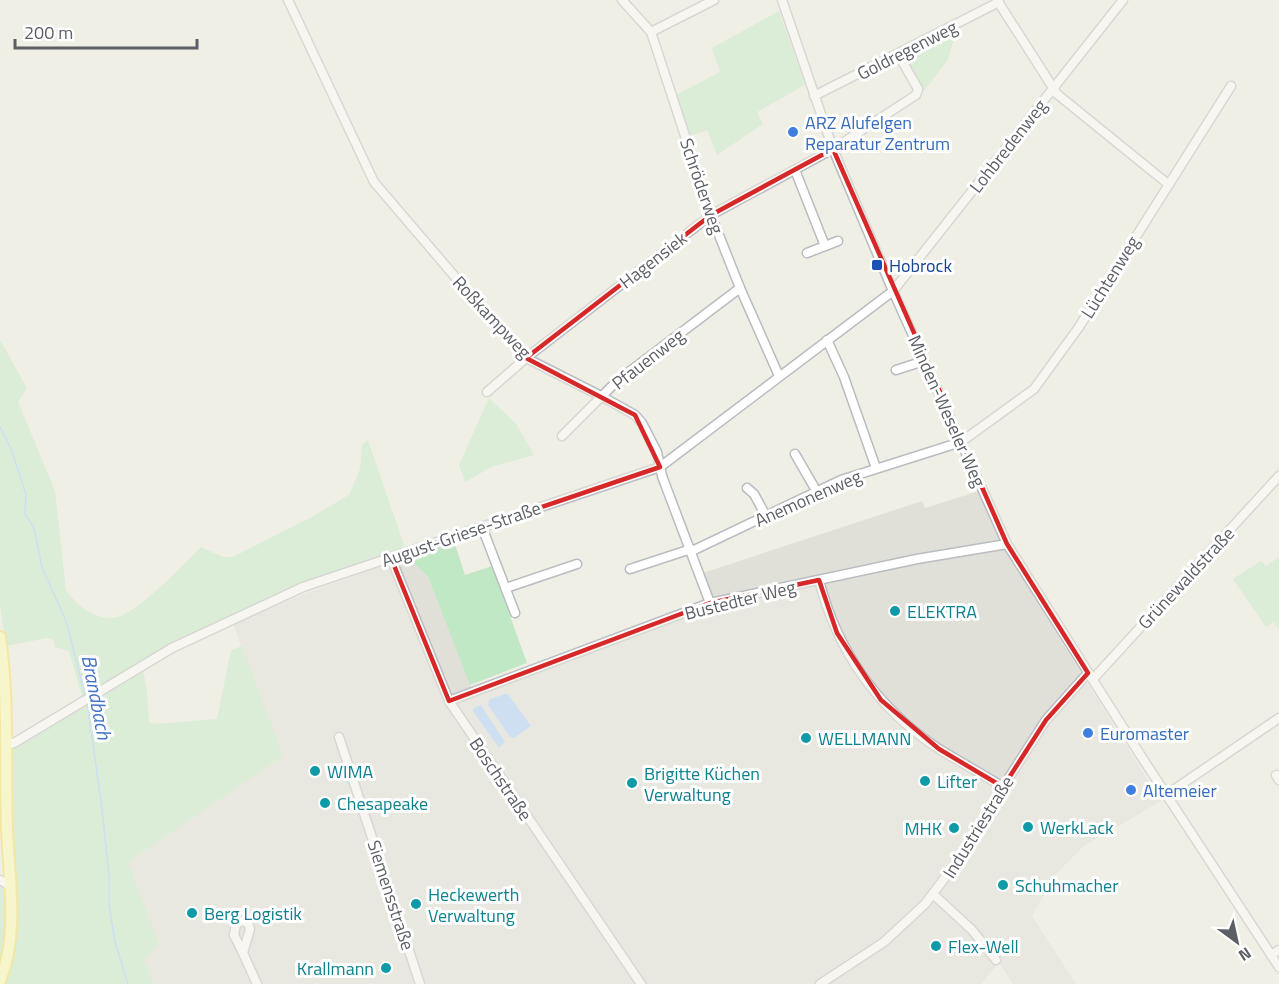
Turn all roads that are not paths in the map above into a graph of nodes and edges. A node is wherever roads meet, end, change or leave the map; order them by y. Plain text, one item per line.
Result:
1 (288, 0) edge
2 (622, 0) edge
3 (714, 0) edge
4 (782, 0) edge
5 (1123, 0) edge
6 (998, 1) edge
7 (703, 3) edge
8 (651, 32) junction
9 (898, 54) junction
10 (1231, 86) dead end
11 (1054, 87) junction
12 (814, 96) junction
13 (833, 149) junction
14 (795, 170) junction
15 (1168, 184) junction
16 (711, 215) junction
17 (838, 241) dead end
18 (825, 246) junction
19 (807, 253) dead end
20 (740, 288) junction
21 (893, 291) junction
22 (827, 340) junction
23 (526, 358) junction
24 (924, 361) junction
25 (896, 370) dead end
26 (779, 376) junction
27 (487, 392) dead end
28 (602, 396) junction
29 (562, 436) dead end
30 (961, 442) junction
31 (795, 454) dead end
32 (660, 467) junction
33 (876, 468) junction
34 (1279, 476) edge
35 (747, 488) dead end
36 (817, 492) junction
37 (766, 516) junction
38 (482, 527) junction
39 (1007, 544) junction
40 (691, 550) junction
41 (391, 558) junction
42 (577, 564) dead end
43 (630, 569) dead end
44 (819, 580) junction
45 (507, 588) junction
46 (710, 603) junction
47 (515, 613) dead end
48 (0, 637) edge
49 (1090, 676) junction
50 (449, 701) junction
51 (1279, 718) edge
52 (339, 737) dead end
53 (8, 744) junction
54 (1003, 787) junction
55 (1166, 795) junction
56 (0, 880) edge
57 (11, 886) junction
58 (933, 894) junction
59 (243, 953) dead end
60 (1275, 953) edge
61 (996, 960) dead end
62 (1279, 968) edge
63 (0, 981) edge
64 (257, 984) edge
65 (420, 984) edge
66 (641, 984) edge
67 (820, 984) edge

1 - 23 street, Roßkampweg
2 - 8 street, Schröderweg
3 - 7 street
4 - 12 street, Minden-Weseler Weg
5 - 11 street, Lohbredenweg
6 - 9 street, Goldregenweg
6 - 11 street
7 - 8 street
8 - 16 street, Schröderweg
9 - 12 street, Goldregenweg
9 - 13 street, Hagensiek
10 - 15 street, Lüchtenweg
11 - 15 street
11 - 21 street, Lohbredenweg
12 - 13 street, Minden-Weseler Weg
13 - 14 street, Hagensiek
13 - 21 street, Minden-Weseler Weg
14 - 16 street, Hagensiek
14 - 18 street
15 - 30 street, Lüchtenweg
16 - 20 street, Schröderweg
16 - 23 street, Hagensiek
17 - 18 street
18 - 19 street
20 - 26 street, Schröderweg
20 - 28 street, Pfauenweg
21 - 22 street, August-Griese-Straße
21 - 24 street, Minden-Weseler Weg
22 - 26 street, August-Griese-Straße
22 - 33 street
23 - 27 street, Hagensiek
23 - 28 street, Roßkampweg
24 - 25 street
24 - 30 street, Minden-Weseler Weg
26 - 32 street, August-Griese-Straße
28 - 29 street, Pfauenweg
28 - 32 street, Roßkampweg
30 - 33 street, Anemonenweg
30 - 39 street, Minden-Weseler Weg
31 - 36 street
32 - 38 street, August-Griese-Straße
32 - 40 street, Roßkampweg
33 - 36 street, Anemonenweg
34 - 49 street, Grünewaldstraße
35 - 37 street
36 - 37 street, Anemonenweg
37 - 40 street, Anemonenweg
38 - 41 street, August-Griese-Straße
38 - 45 street
39 - 44 street, Bustedter Weg
39 - 49 street, Minden-Weseler Weg
40 - 43 street, Anemonenweg
40 - 46 street, Roßkampweg
41 - 50 street, Boschstraße
41 - 53 street, August-Griese-Straße
42 - 45 street
44 - 46 street, Bustedter Weg
44 - 54 street
45 - 47 street
46 - 50 street, Bustedter Weg
48 - 53 main road
49 - 54 street, Industriestraße
49 - 55 street, Minden-Weseler Weg
50 - 66 street, Boschstraße
51 - 55 street
52 - 65 street, Siemensstraße
53 - 57 main road
54 - 58 street, Industriestraße
55 - 60 street, Minden-Weseler Weg
56 - 57 street
57 - 63 main road
58 - 61 street
58 - 67 street, Industriestraße
59 - 64 street
60 - 62 street, Minden-Weseler Weg

